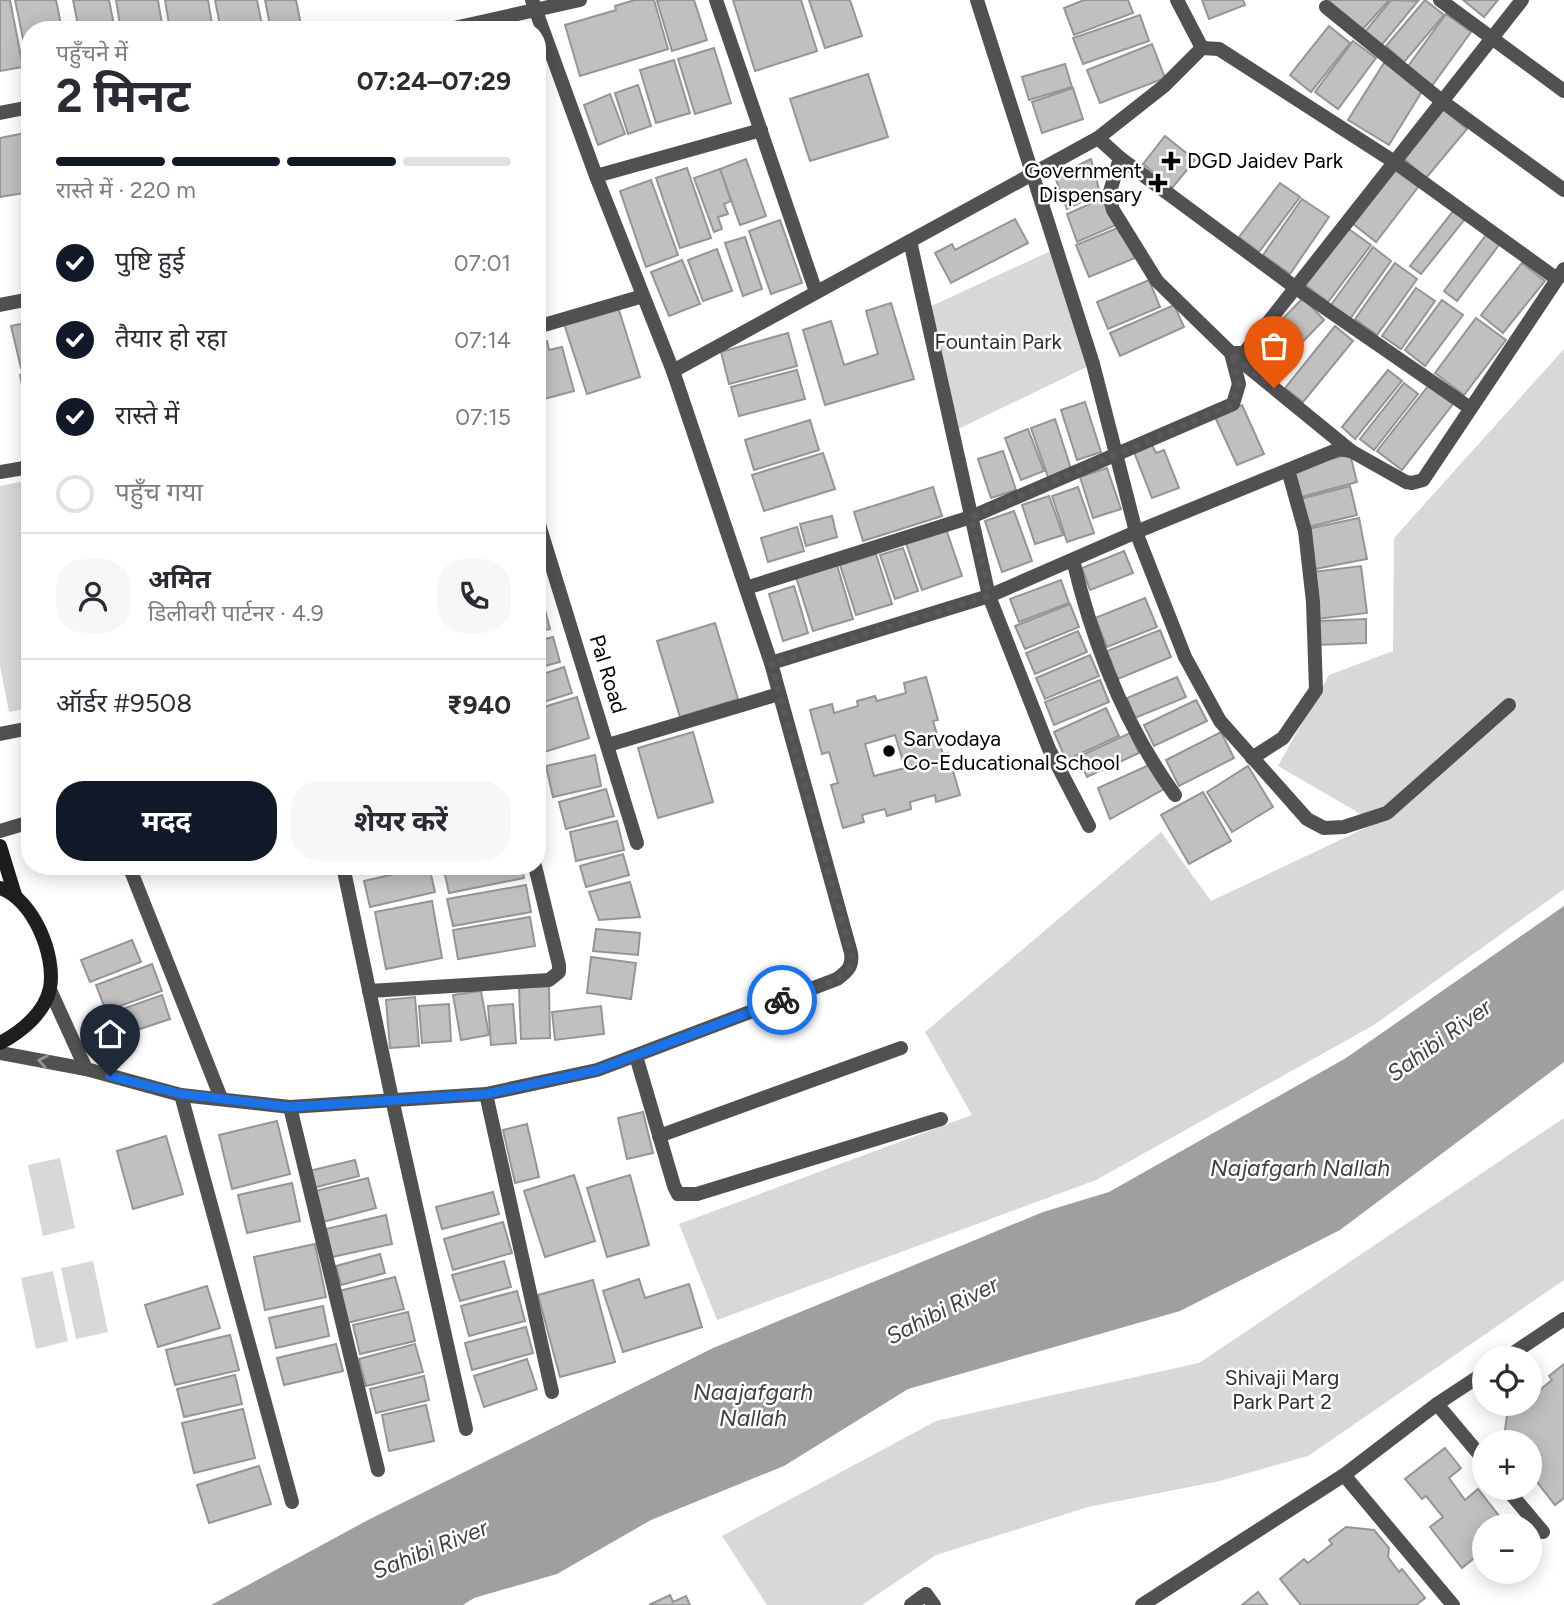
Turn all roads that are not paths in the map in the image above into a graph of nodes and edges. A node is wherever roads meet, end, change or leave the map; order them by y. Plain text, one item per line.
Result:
1 (580, 0) edge
2 (716, 0) edge
3 (977, 0) edge
4 (1177, 0) edge
5 (1440, 0) edge
6 (1522, 0) edge
7 (533, 6) edge
8 (1326, 7) dead end
9 (478, 21) edge
10 (1493, 38) junction
11 (546, 41) edge
12 (1202, 48) junction
13 (1564, 90) edge
14 (1443, 102) junction
15 (21, 109) edge
16 (0, 113) edge
17 (761, 130) junction
18 (1098, 138) junction
19 (1120, 158) junction
20 (1396, 163) junction
21 (1032, 174) junction
22 (596, 176) junction
23 (1564, 190) edge
24 (910, 241) junction
25 (1560, 274) edge
26 (1296, 288) junction
27 (816, 292) junction
28 (643, 296) junction
29 (21, 300) edge
30 (0, 304) edge
31 (546, 324) edge
32 (1231, 353) junction
33 (673, 371) junction
34 (1470, 408) junction
35 (1351, 451) junction
36 (1116, 455) junction
37 (21, 468) edge
38 (1289, 470) junction
39 (0, 472) edge
40 (971, 517) junction
41 (1136, 532) junction
42 (546, 547) edge
43 (1073, 561) junction
44 (746, 587) junction
45 (989, 596) junction
46 (771, 663) junction
47 (779, 694) junction
48 (1509, 705) dead end
49 (21, 730) edge
50 (0, 734) edge
51 (608, 745) junction
52 (1252, 758) junction
53 (1175, 795) dead end
54 (21, 825) edge
55 (1089, 826) dead end
56 (0, 831) edge
57 (637, 843) dead end
58 (0, 846) edge
59 (134, 875) edge
60 (345, 875) edge
61 (537, 875) edge
62 (0, 888) edge
63 (15, 895) junction
64 (50, 990) junction
65 (369, 991) junction
66 (0, 1043) edge
67 (901, 1048) dead end
68 (0, 1054) edge
69 (636, 1056) junction
70 (86, 1069) junction
71 (181, 1094) junction
72 (486, 1094) junction
73 (221, 1098) junction
74 (392, 1099) junction
75 (290, 1107) junction
76 (941, 1119) dead end
77 (659, 1136) junction
78 (1564, 1320) edge
79 (1524, 1346) edge
80 (1472, 1381) edge
81 (552, 1392) dead end
82 (1437, 1404) junction
83 (466, 1429) dead end
84 (1472, 1446) edge
85 (378, 1470) dead end
86 (1344, 1475) junction
87 (1516, 1500) edge
88 (292, 1502) dead end
89 (1543, 1532) dead end
90 (911, 1605) edge
91 (934, 1605) edge
92 (1142, 1605) edge
93 (1453, 1605) edge

1 - 7 street
2 - 17 street
3 - 21 street
4 - 12 street
5 - 10 street
6 - 10 street
7 - 9 street
8 - 14 street
10 - 13 street
10 - 14 street
11 - 22 street
12 - 18 street
12 - 20 street
14 - 20 street
14 - 23 street
15 - 16 street
17 - 22 street
17 - 27 street
18 - 19 street
18 - 21 street
19 - 26 street
19 - 32 street
20 - 25 street
20 - 26 street
21 - 24 street
21 - 36 street
22 - 28 street
24 - 27 street
24 - 40 street
25 - 34 street
26 - 32 street
26 - 34 street
27 - 33 street
28 - 31 street
28 - 33 street
29 - 30 street
32 - 35 street
32 - 36 street
33 - 44 street
34 - 35 street
35 - 38 street
36 - 40 street
36 - 41 street
37 - 39 street
38 - 41 street
38 - 52 street
40 - 44 street
40 - 45 street
41 - 43 street
41 - 52 street
42 - 51 street, Pal Road
43 - 45 street
43 - 53 street
44 - 46 street
45 - 46 street
45 - 55 street
46 - 47 street
47 - 51 street
47 - 69 street
48 - 52 street
49 - 50 street
51 - 57 street, Pal Road
54 - 56 street
58 - 63 street
59 - 73 street
60 - 65 street
61 - 65 street
62 - 63 street
63 - 64 street
64 - 66 street
64 - 70 street
65 - 74 street
67 - 77 street
70 -> 68 street
69 - 72 street
69 - 77 street
70 - 71 street
71 - 73 street
71 - 88 street
72 - 74 street
72 - 81 street
73 - 75 street
74 - 75 street
74 - 83 street
75 - 85 street
76 - 77 street
78 - 79 street
80 - 82 street
82 - 84 street
82 - 86 street
86 - 92 street
86 - 93 street
87 - 89 street
90 - 91 street

